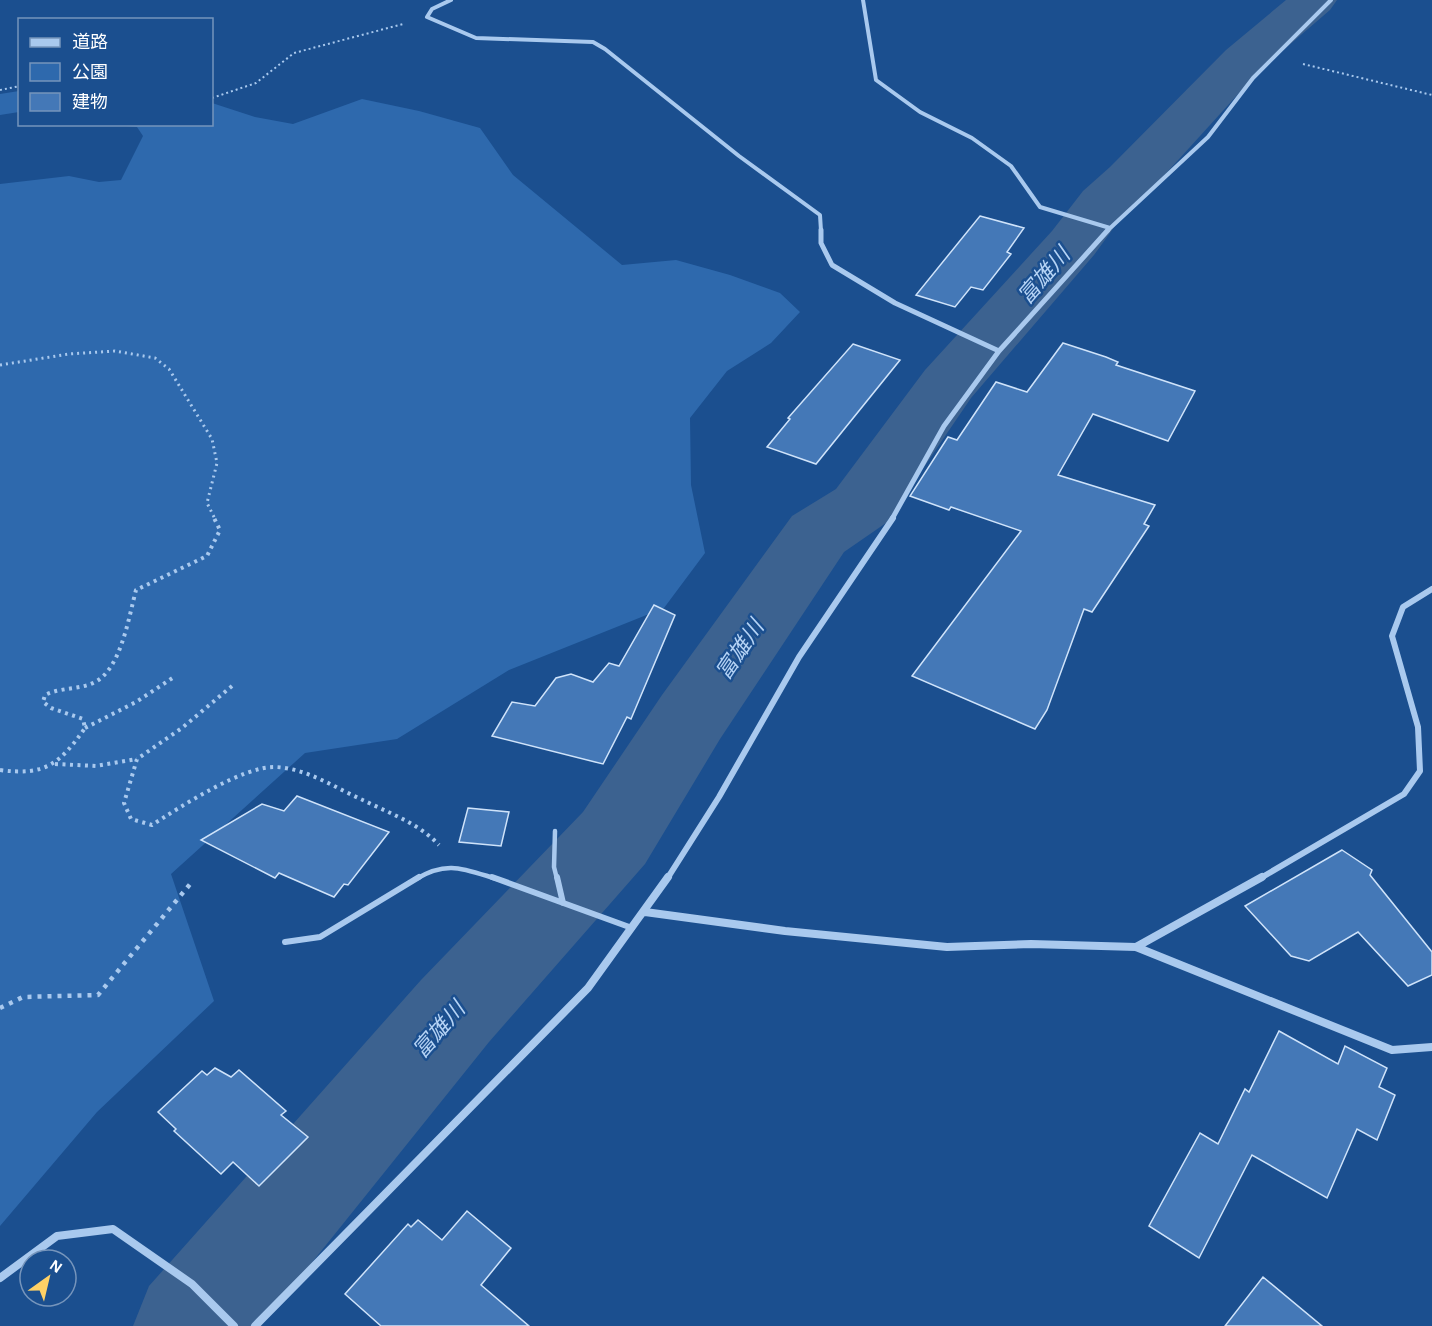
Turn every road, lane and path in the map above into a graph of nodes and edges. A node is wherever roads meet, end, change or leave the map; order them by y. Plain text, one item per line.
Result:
1 (451, 0) edge
2 (863, 0) edge
3 (1331, 0) edge
4 (427, 17) junction
5 (1273, 57) junction
6 (18, 86) edge
7 (0, 90) edge
8 (1432, 95) edge
9 (213, 98) edge
10 (1110, 228) junction
11 (999, 351) junction
12 (0, 365) edge
13 (1432, 589) edge
14 (136, 590) joint
15 (174, 677) dead end
16 (232, 686) dead end
17 (85, 728) junction
18 (137, 759) junction
19 (55, 764) junction
20 (1, 770) edge
21 (555, 831) dead end
22 (456, 867) junction
23 (191, 882) dead end
24 (563, 903) junction
25 (645, 912) junction
26 (632, 928) junction
27 (285, 942) dead end
28 (1136, 947) junction
29 (0, 1008) edge
30 (1432, 1047) edge
31 (0, 1278) edge
32 (234, 1326) edge
33 (255, 1326) edge

1 - 4 street
2 - 10 street
3 - 5 street
4 - 9 path
4 - 11 street
5 - 8 path
5 - 10 street
6 - 7 path
10 - 11 street
11 - 25 street
12 - 14 path
13 - 28 street
14 - 17 path
15 - 17 path
16 - 18 path
17 - 19 path
18 - 19 path
18 - 22 path
19 - 20 path
21 - 24 lane
22 - 24 lane
22 - 27 lane
23 - 29 path
24 - 26 lane
25 - 26 street
25 - 28 street
26 - 33 street
28 - 30 street
31 - 32 street

